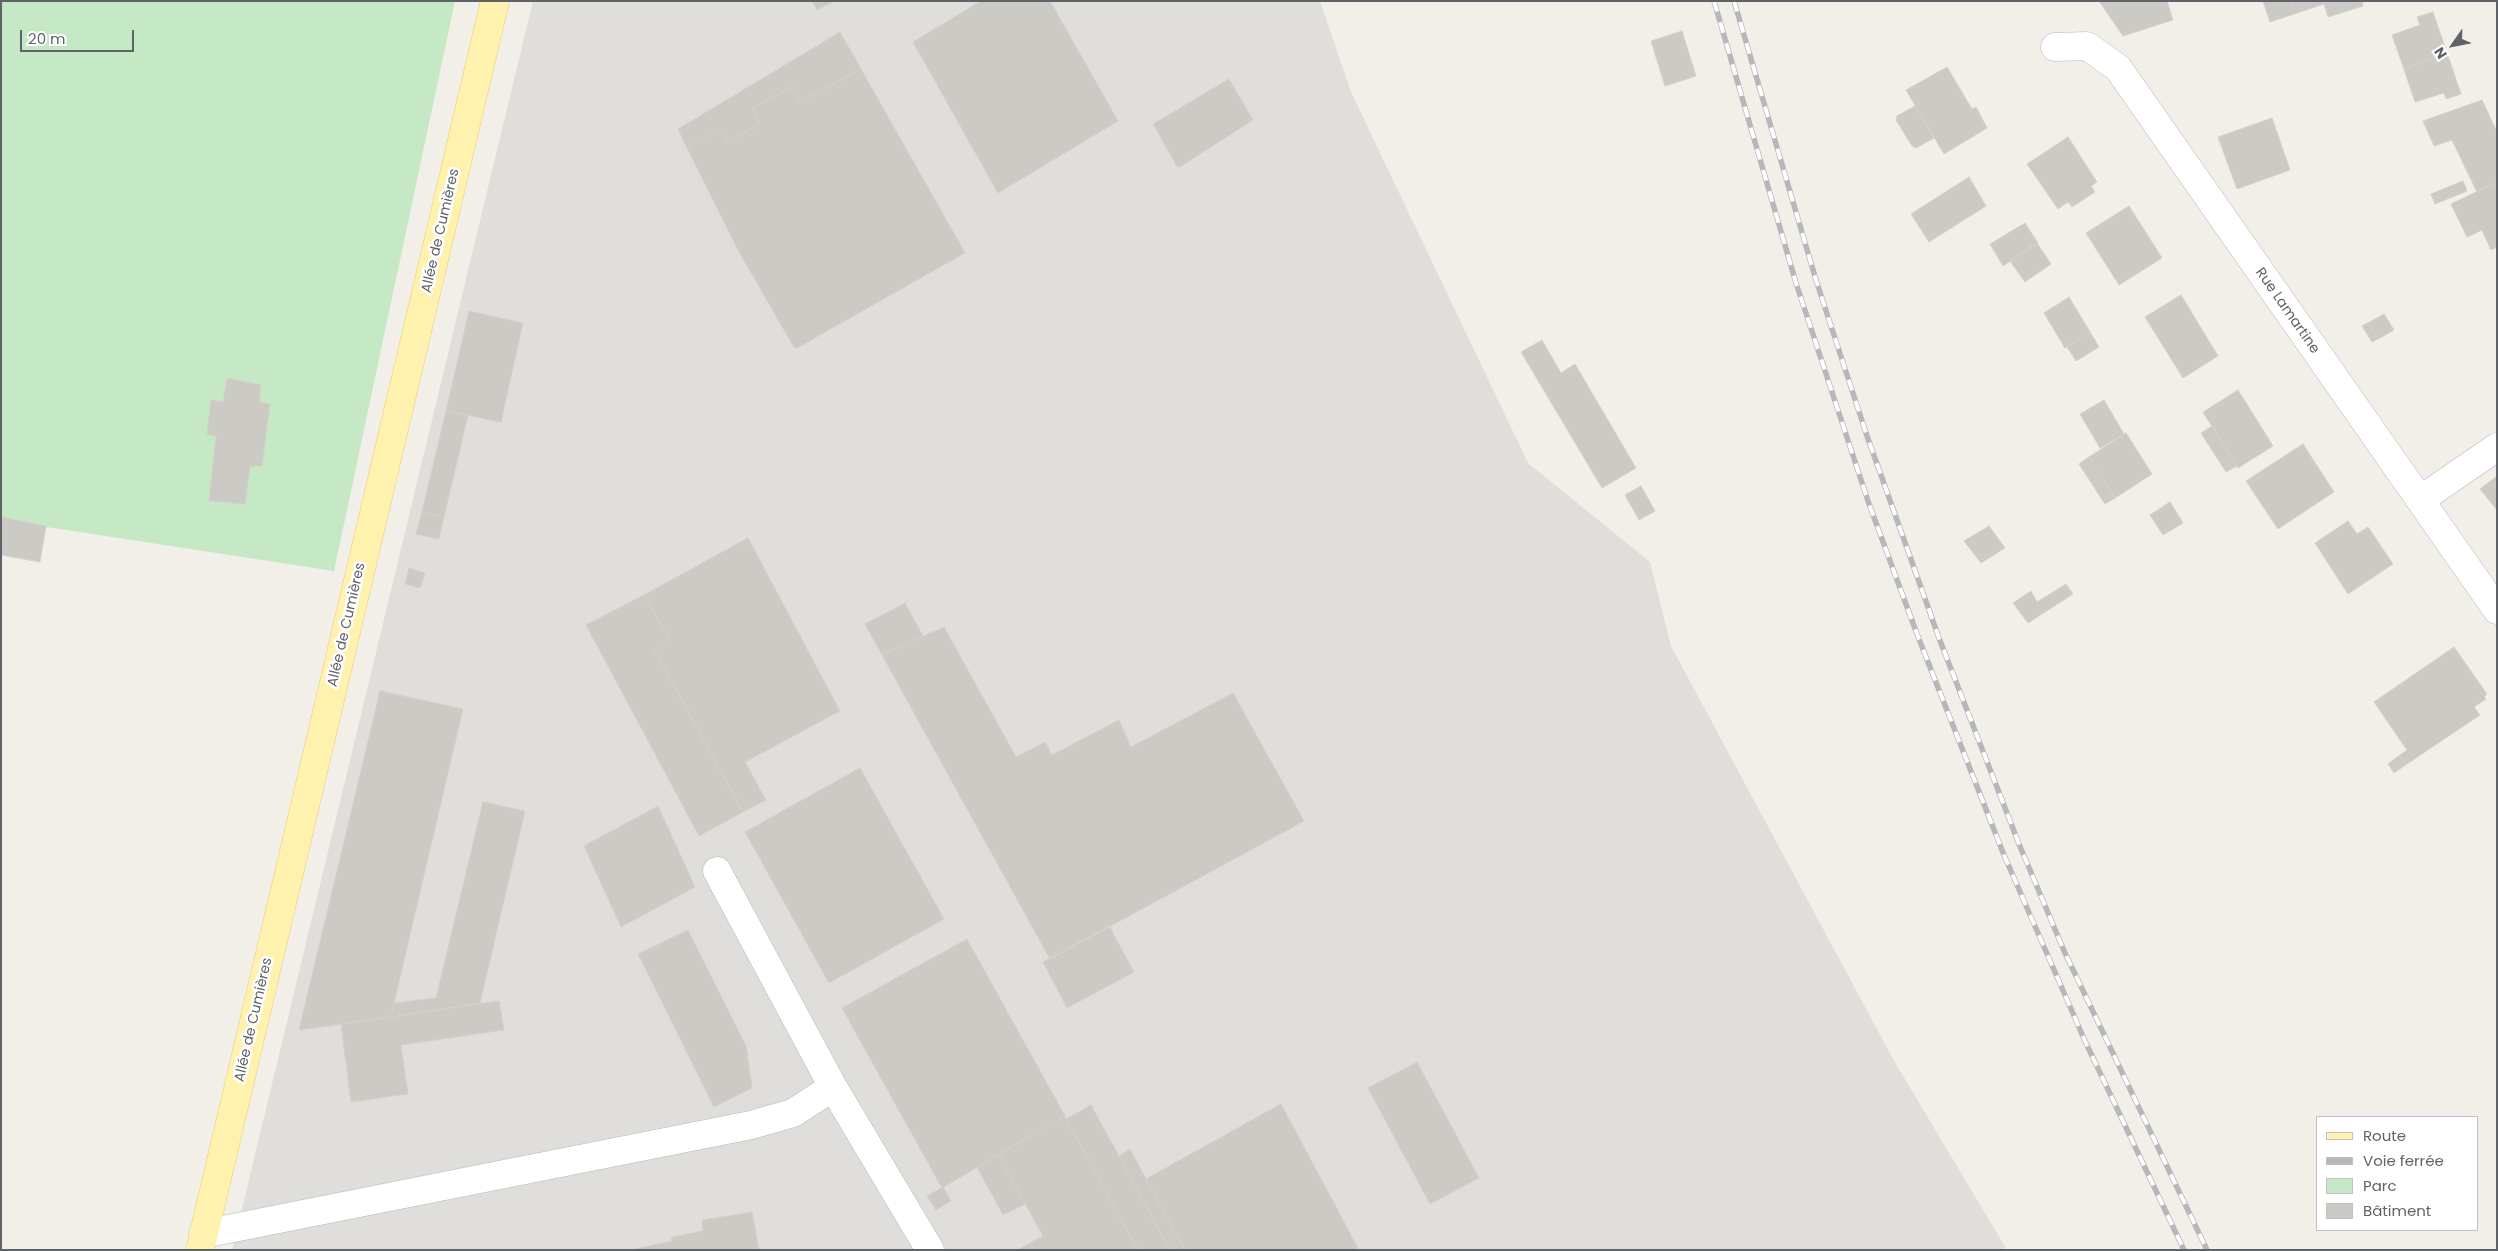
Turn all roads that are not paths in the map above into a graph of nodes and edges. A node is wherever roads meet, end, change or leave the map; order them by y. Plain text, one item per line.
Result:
1 (495, 1) edge
2 (2055, 47) dead end
3 (2497, 447) edge
4 (2420, 500) junction
5 (2497, 610) edge
6 (717, 871) dead end
7 (833, 1087) junction
8 (202, 1242) edge
9 (930, 1250) edge

1 - 8 main road, Allée de Cumières
2 - 4 street, Rue Lamartine
3 - 4 street
4 - 5 street, Rue Lamartine
6 - 7 street
7 - 8 street
7 - 9 street

